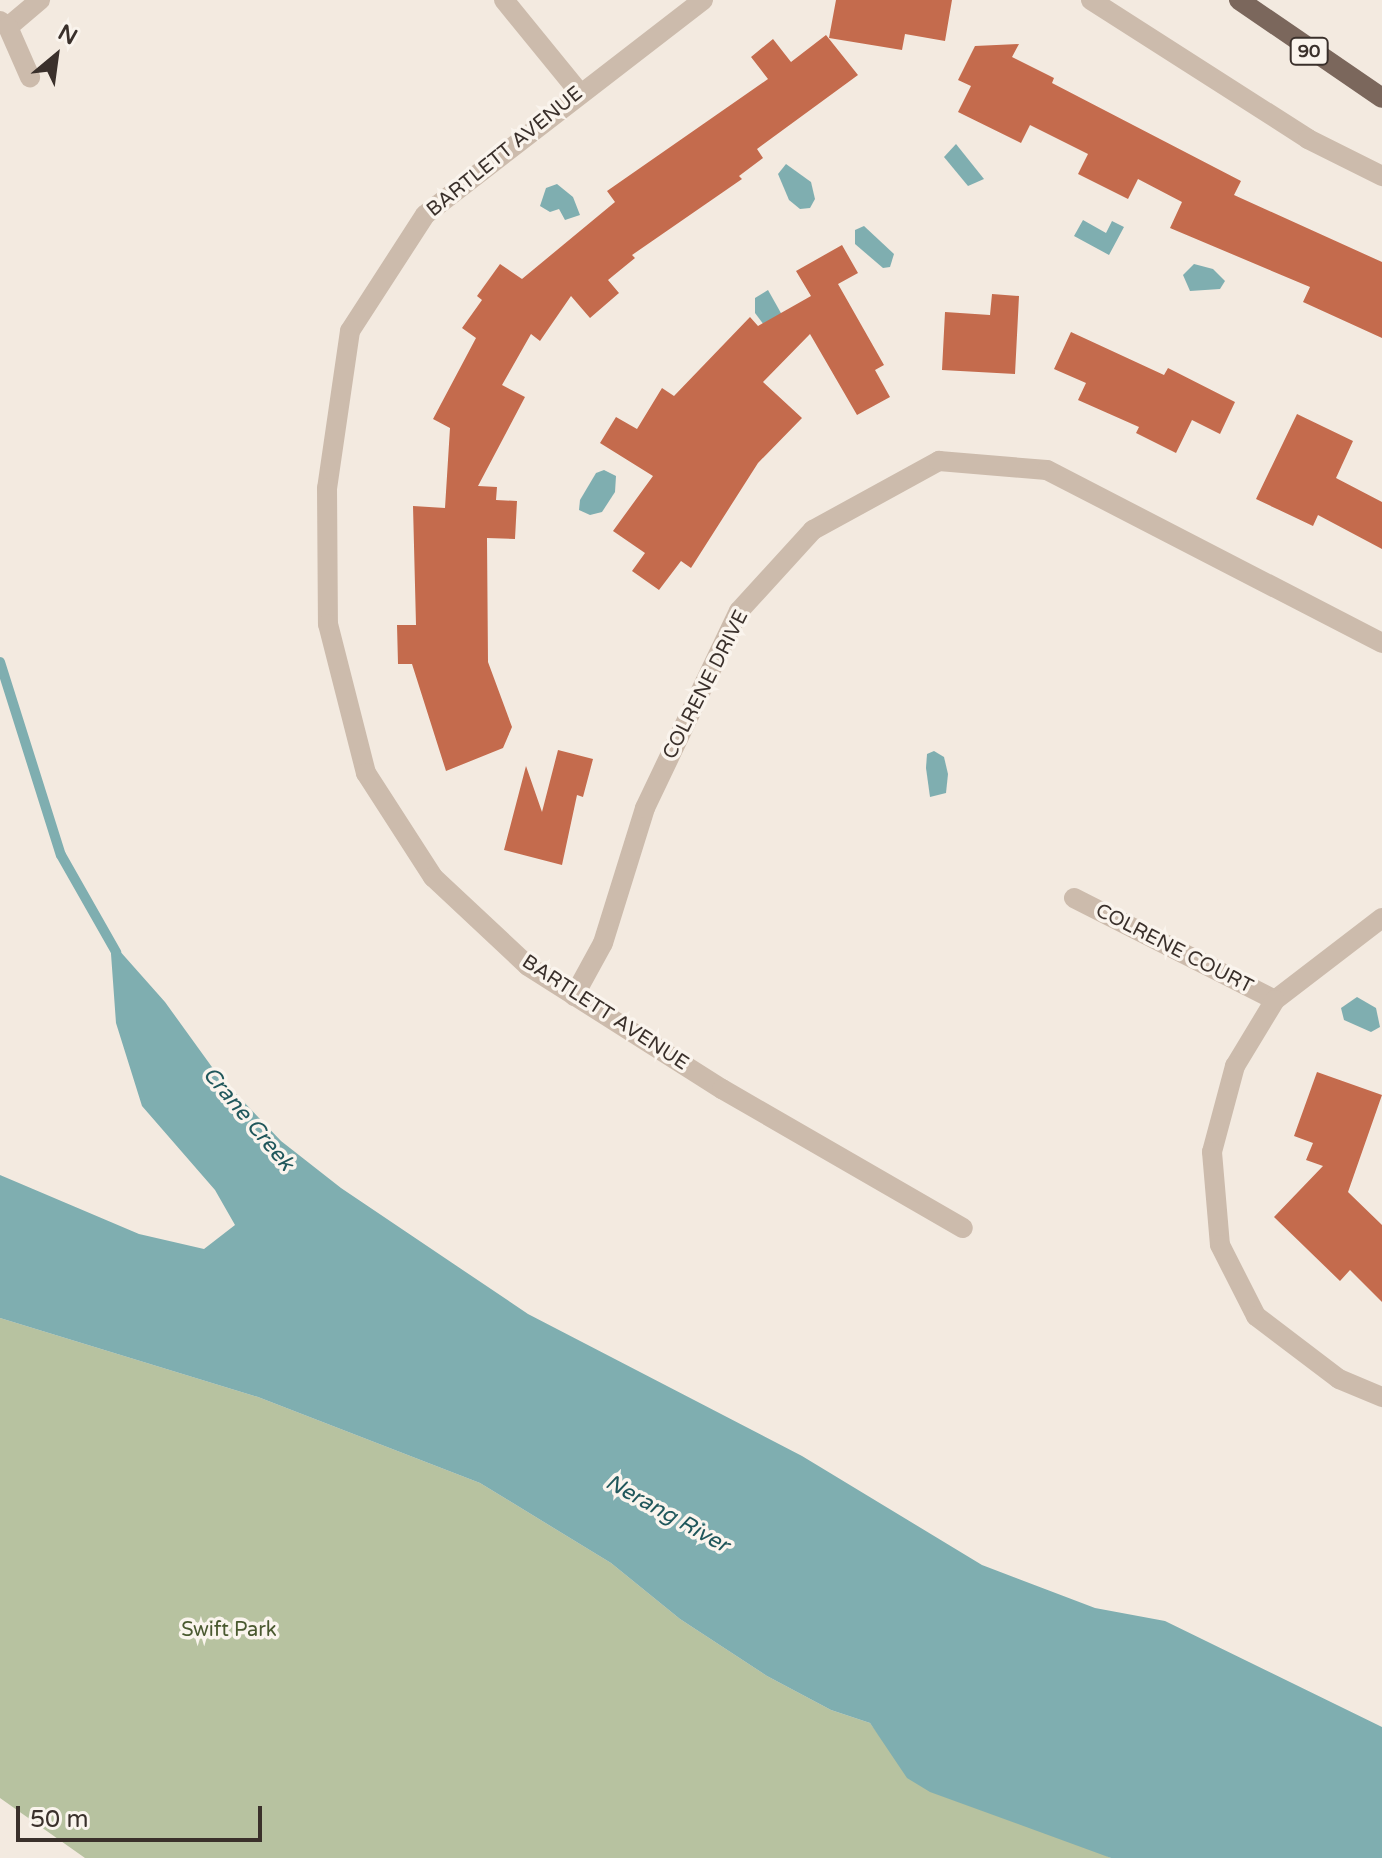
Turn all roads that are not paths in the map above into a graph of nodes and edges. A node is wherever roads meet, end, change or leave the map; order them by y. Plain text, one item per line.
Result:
1 (40, 0) edge
2 (504, 0) edge
3 (703, 0) edge
4 (1091, 0) edge
5 (1239, 0) edge
6 (4, 24) edge
7 (30, 77) dead end
8 (579, 92) junction
9 (1382, 98) edge
10 (1382, 176) edge
11 (1382, 643) edge
12 (1074, 898) dead end
13 (1382, 918) edge
14 (574, 996) junction
15 (1275, 1000) junction
16 (963, 1228) dead end
17 (1382, 1397) edge

1 - 6 street
2 - 8 street
3 - 8 street, BARTLETT AVENUE
4 - 10 street
5 - 9 main road, 90
6 - 7 street
8 - 14 street, BARTLETT AVENUE
11 - 14 street, COLRENE DRIVE
12 - 15 street, COLRENE COURT
13 - 15 street
14 - 16 street, BARTLETT AVENUE
15 - 17 street

